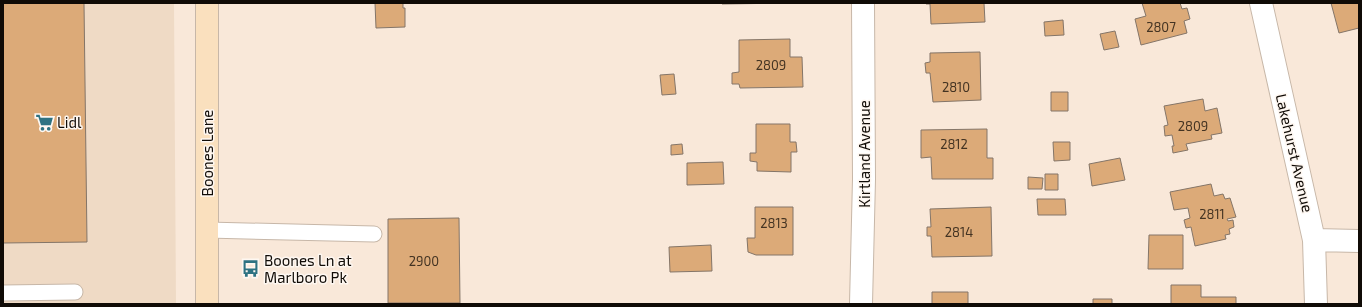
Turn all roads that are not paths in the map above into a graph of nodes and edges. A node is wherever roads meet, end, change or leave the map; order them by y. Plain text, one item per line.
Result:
1 (206, 3) edge
2 (863, 3) edge
3 (1260, 3) edge
4 (207, 230) junction
5 (374, 234) dead end
6 (1314, 240) junction
7 (1359, 241) edge
8 (75, 292) dead end
9 (3, 294) edge
10 (207, 304) edge
11 (861, 304) edge
12 (1316, 304) edge

1 - 4 street, Boones Lane
2 - 11 street, Kirtland Avenue
3 - 6 street, Lakehurst Avenue
4 - 5 lane
4 - 10 street, Boones Lane
6 - 7 street
6 - 12 street, Lakehurst Avenue
8 - 9 lane

